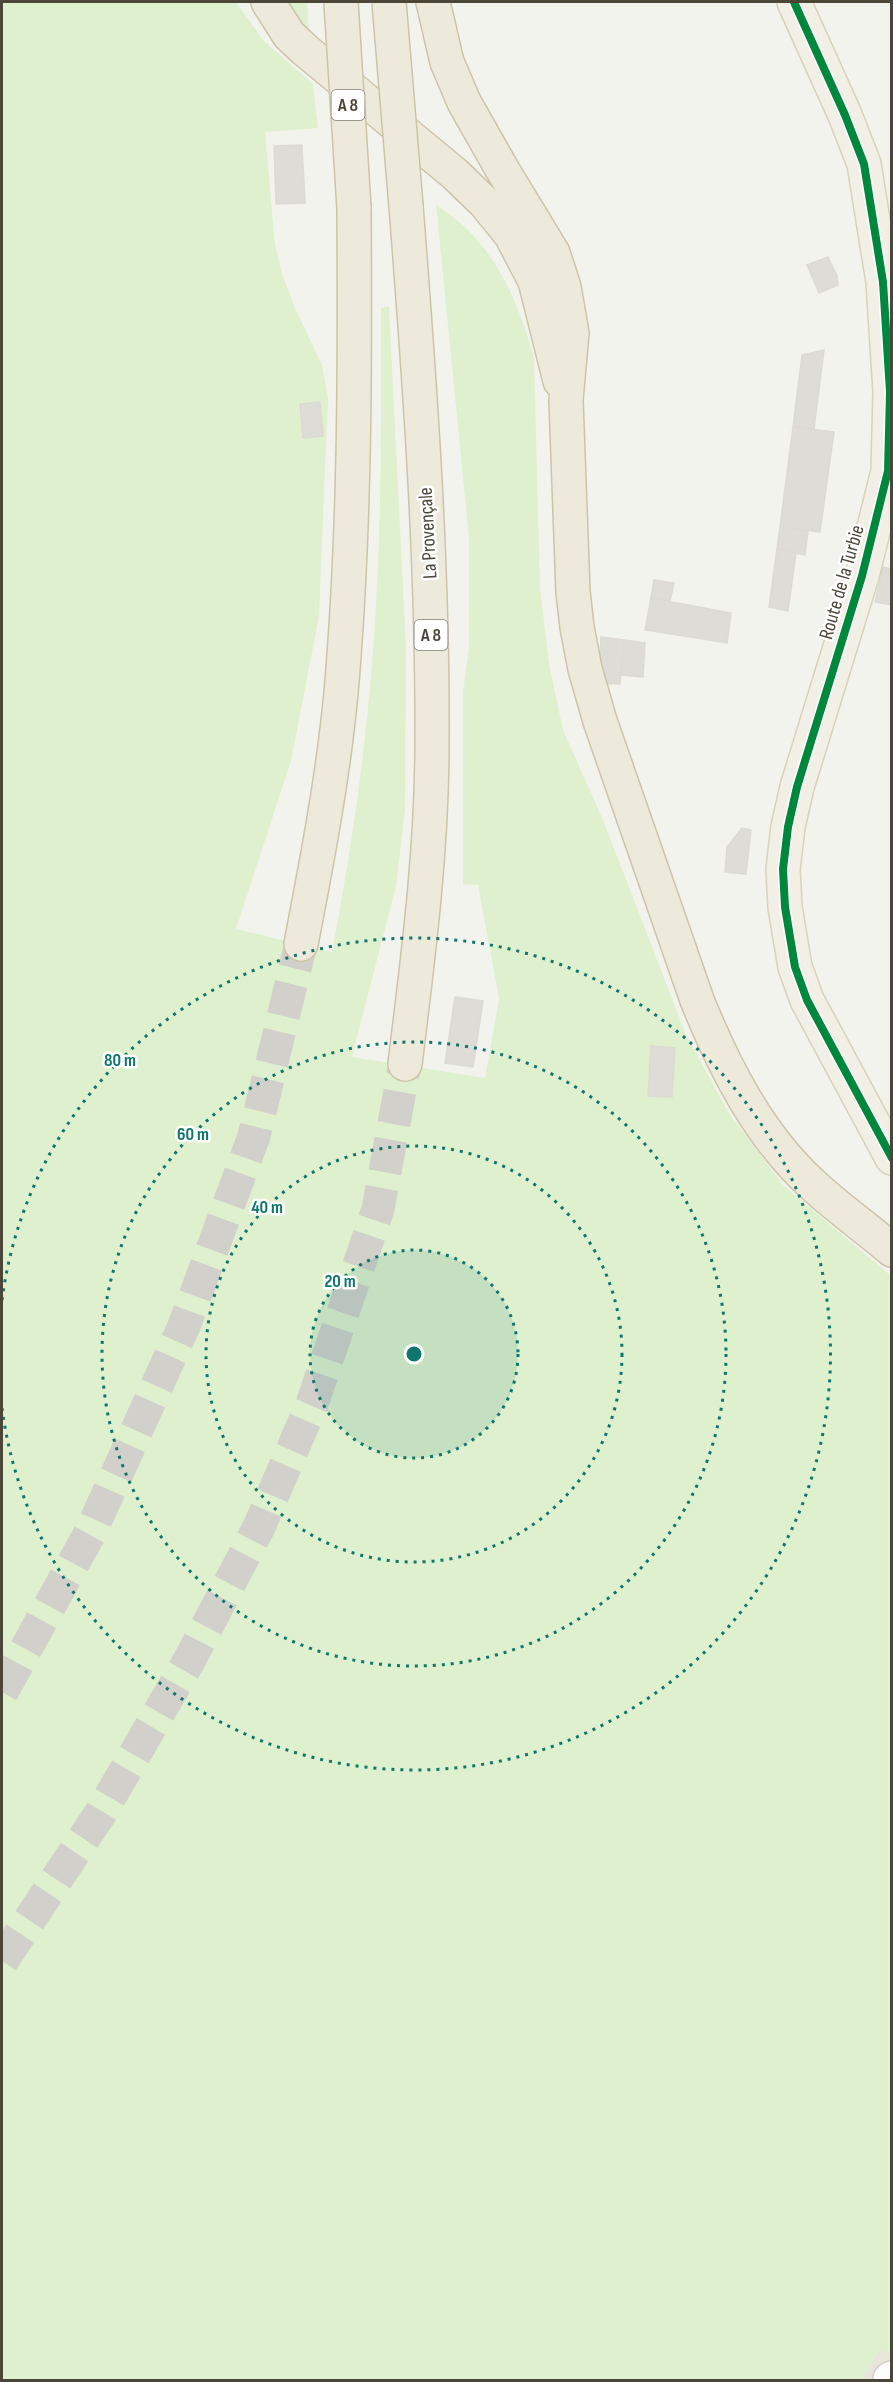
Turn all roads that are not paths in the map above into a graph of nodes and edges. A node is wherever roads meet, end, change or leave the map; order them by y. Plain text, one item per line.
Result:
1 (268, 2) edge
2 (340, 2) edge
3 (389, 2) edge
4 (433, 2) edge
5 (794, 2) edge
6 (566, 400) junction
7 (301, 944) tunnel mouth
8 (405, 1064) tunnel mouth
9 (891, 1158) edge
10 (891, 1250) edge

1 - 6 highway
2 - 7 highway, A 8, bridge
3 - 8 highway, La Provençale / A 8, bridge
4 - 6 highway
5 - 9 main road, Route de la Turbie
6 - 10 highway

